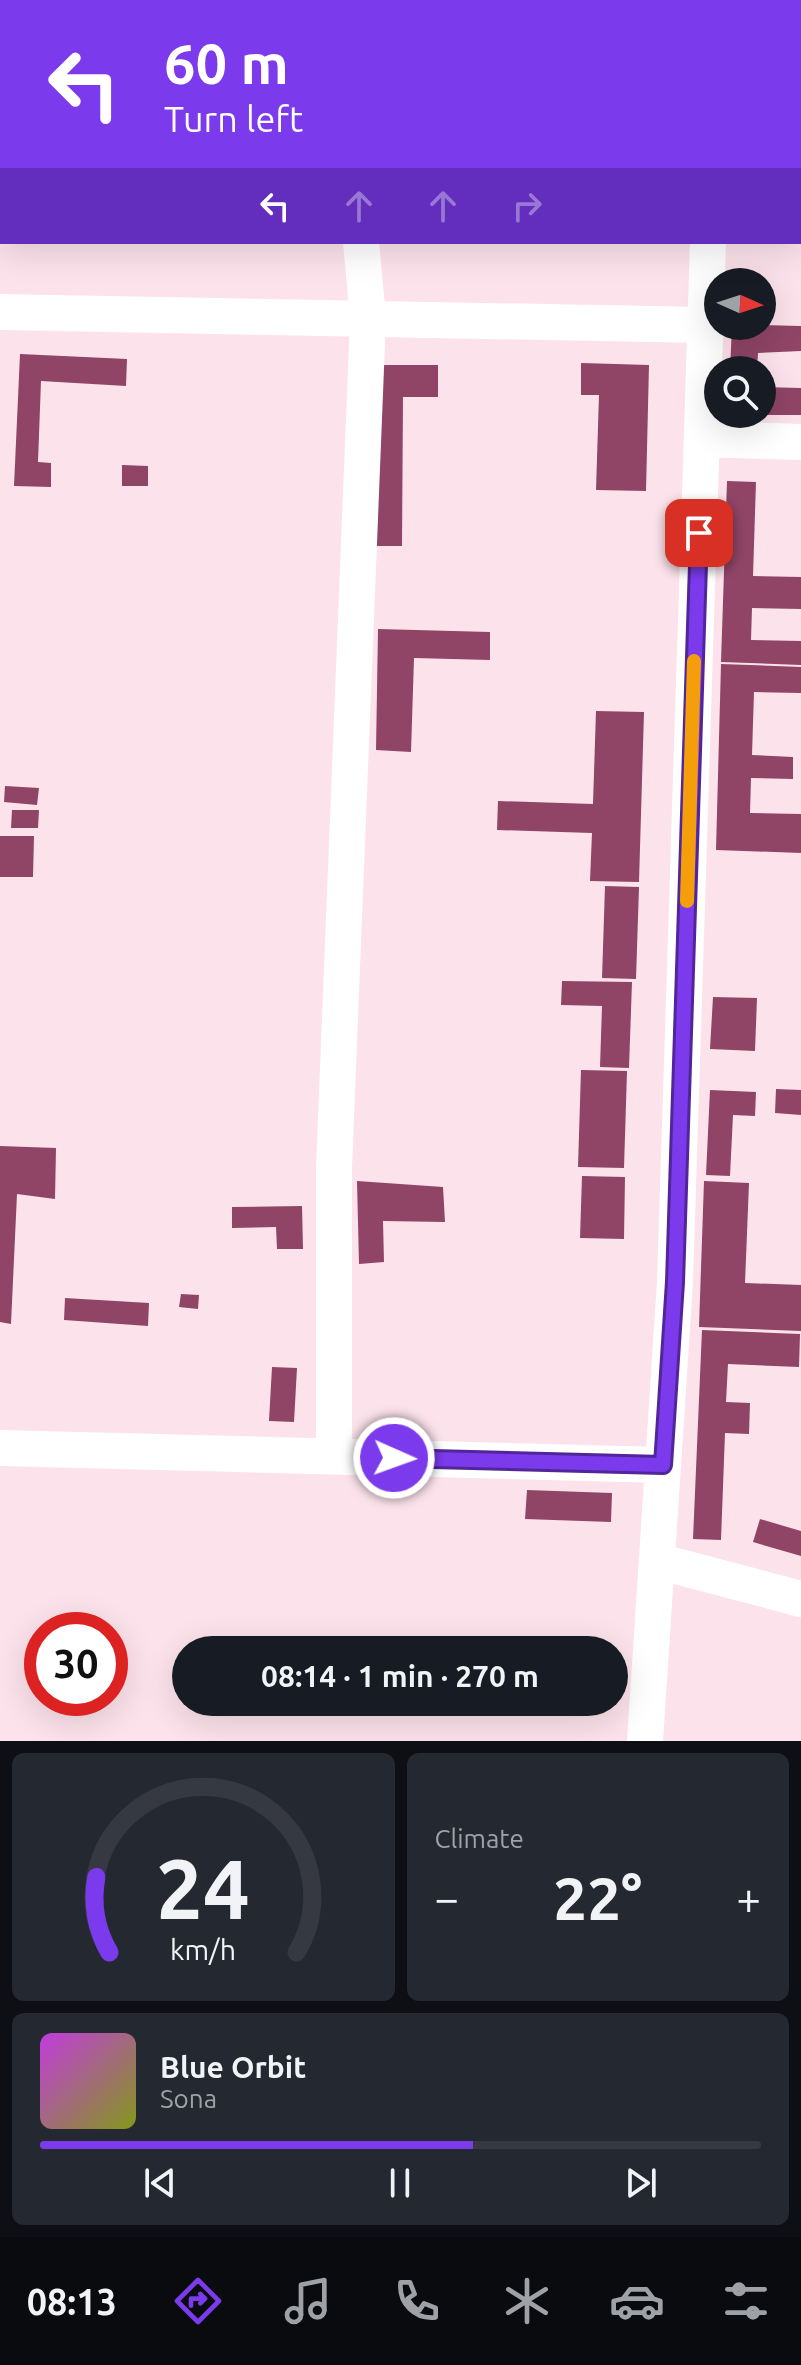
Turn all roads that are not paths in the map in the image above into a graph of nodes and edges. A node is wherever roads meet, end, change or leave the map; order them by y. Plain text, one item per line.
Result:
1 (361, 244) edge
2 (708, 244) edge
3 (707, 268) edge
4 (0, 312) edge
5 (368, 318) junction
6 (704, 325) edge
7 (705, 340) edge
8 (702, 439) junction
9 (801, 442) edge
10 (0, 1448) edge
11 (334, 1456) junction
12 (663, 1465) junction
13 (657, 1561) junction
14 (801, 1599) edge
15 (645, 1741) edge

1 - 5 street
2 - 3 street
4 - 5 street
5 - 6 street
5 - 11 street
7 - 8 street
8 - 9 street
8 - 12 street
10 - 11 street
11 - 12 street
12 - 13 street
13 - 14 street
13 - 15 street

